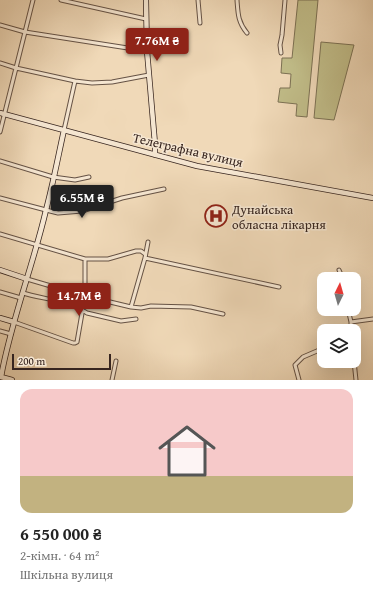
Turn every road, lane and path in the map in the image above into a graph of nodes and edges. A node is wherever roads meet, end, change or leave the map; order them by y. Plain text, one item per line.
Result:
1 (33, 0) edge
2 (61, 0) edge
3 (146, 0) edge
4 (198, 0) edge
5 (237, 0) edge
6 (285, 0) edge
7 (146, 19) junction
8 (200, 23) dead end
9 (0, 25) edge
10 (25, 32) junction
11 (247, 33) dead end
12 (147, 51) junction
13 (281, 53) dead end
14 (0, 63) edge
15 (16, 68) junction
16 (150, 75) junction
17 (75, 81) junction
18 (2, 113) edge
19 (64, 130) junction
20 (0, 132) edge
21 (155, 155) junction
22 (0, 161) edge
23 (53, 176) junction
24 (89, 177) dead end
25 (164, 189) dead end
26 (0, 198) edge
27 (373, 198) edge
28 (46, 210) junction
29 (0, 234) edge
30 (148, 242) dead end
31 (36, 245) junction
32 (145, 256) junction
33 (85, 259) junction
34 (0, 270) edge
35 (27, 279) junction
36 (279, 287) dead end
37 (0, 292) edge
38 (23, 293) junction
39 (85, 296) junction
40 (21, 298) junction
41 (131, 307) junction
42 (83, 310) junction
43 (223, 314) dead end
44 (350, 316) edge
45 (0, 318) edge
46 (136, 319) dead end
47 (373, 319) edge
48 (14, 322) junction
49 (351, 322) joint
50 (0, 331) edge
51 (11, 334) junction
52 (317, 351) edge
53 (116, 361) dead end
54 (355, 368) edge
55 (0, 378) edge
56 (12, 380) edge
57 (112, 380) edge
58 (300, 380) edge
59 (356, 380) edge

1 - 10 street
2 - 7 street
3 - 7 main road
4 - 8 street
5 - 11 street
6 - 13 street
7 - 12 main road
9 - 10 street
10 - 12 street
10 - 15 street
12 - 16 main road
14 - 15 street
15 - 17 street
15 - 18 street
16 - 17 street
16 - 21 main road
17 - 19 street
18 - 19 main road, Телеграфна вулиця
18 - 20 street
19 - 21 main road, Телеграфна вулиця
19 - 23 main road
21 - 27 main road, Телеграфна вулиця
22 - 23 street
23 - 24 street
23 - 28 main road
25 - 28 street
26 - 28 street
28 - 31 main road
29 - 31 street
30 - 32 street
31 - 33 street
31 - 35 main road
32 - 33 street
32 - 36 street
32 - 41 street
33 - 39 street
34 - 35 main road
35 - 38 main road
35 - 39 street
37 - 40 street
38 - 40 main road
38 - 42 street
39 - 41 street
39 - 42 street
40 - 48 main road
41 - 43 street
42 - 46 street
42 - 48 street
44 - 49 street
45 - 48 main road
47 - 49 street
48 - 51 main road
50 - 51 street
51 - 55 main road
52 - 58 street
53 - 57 street
54 - 59 street
55 - 56 main road

